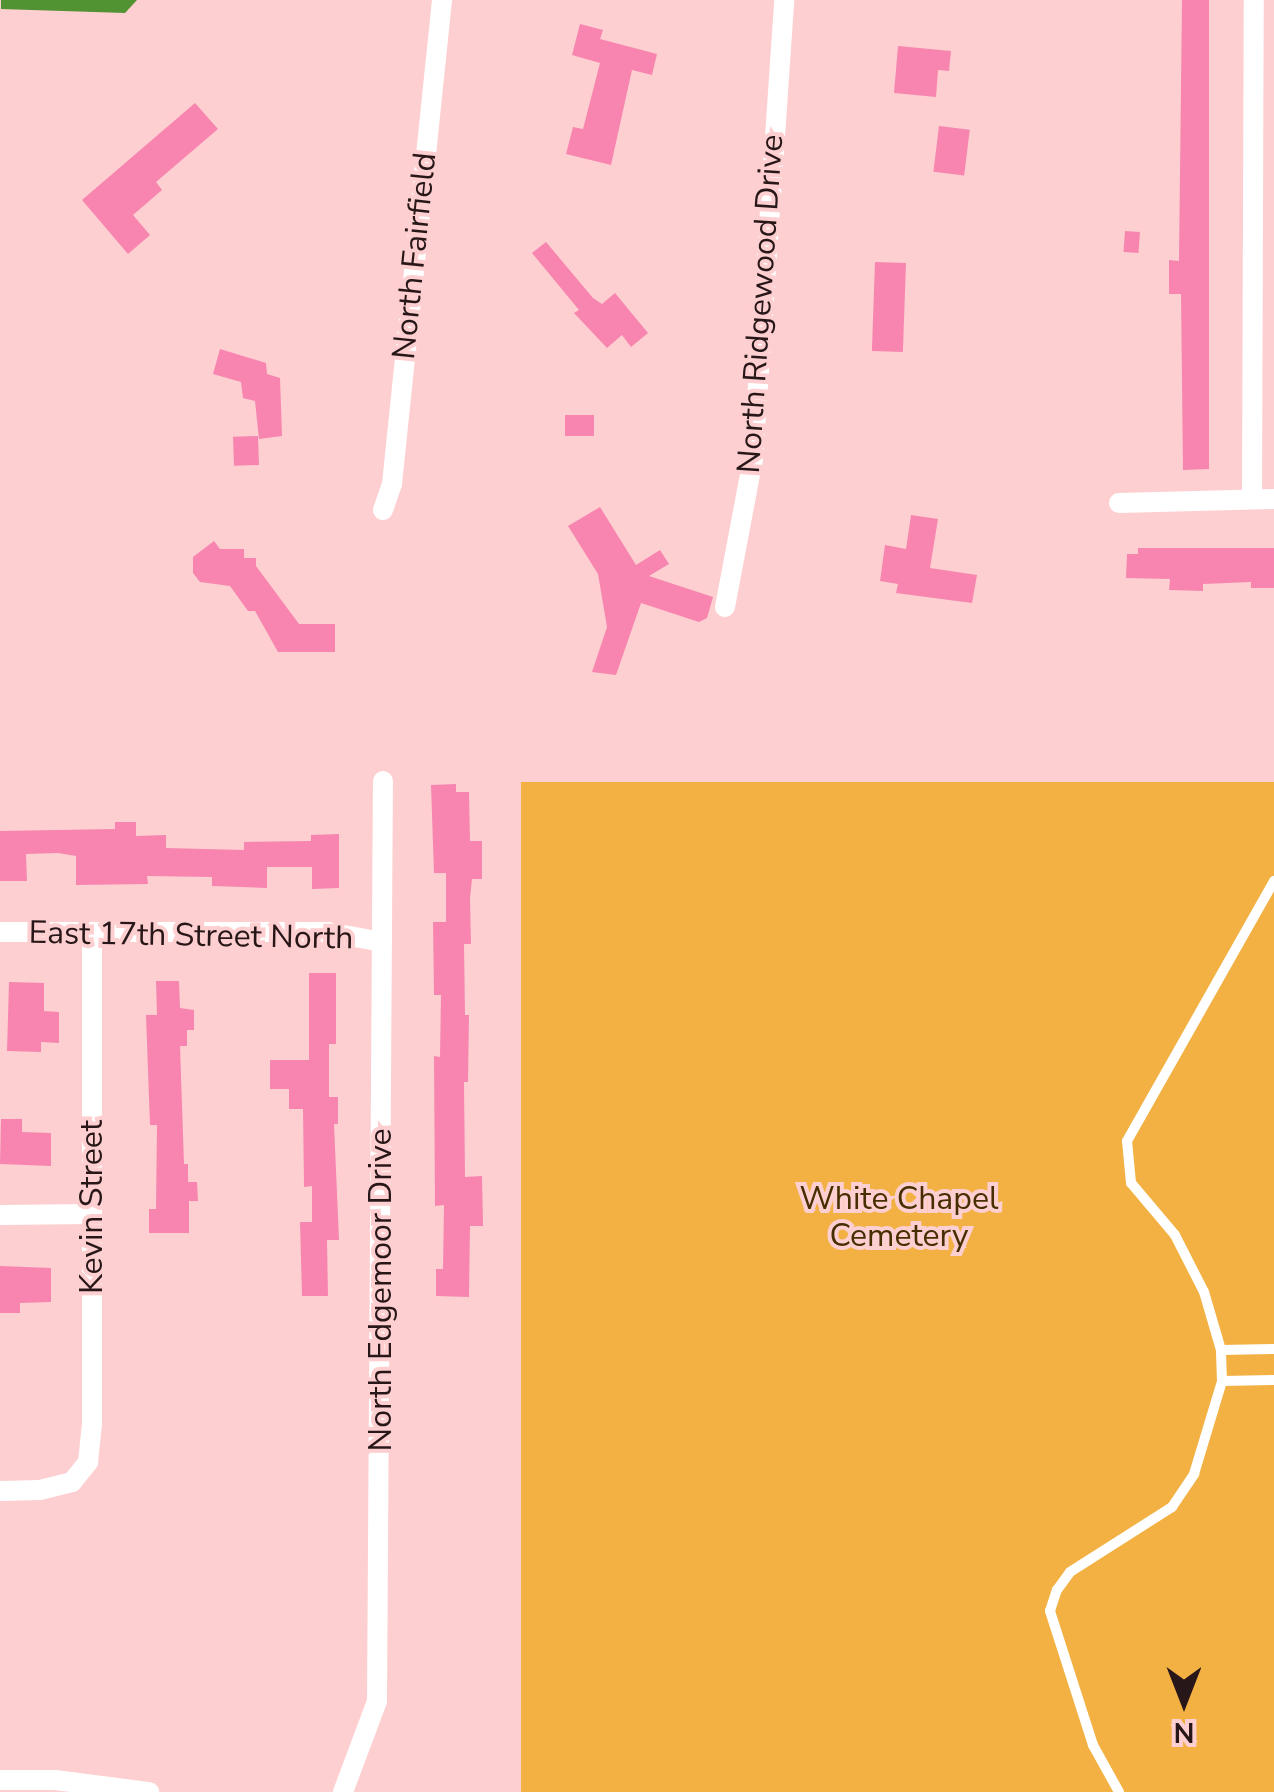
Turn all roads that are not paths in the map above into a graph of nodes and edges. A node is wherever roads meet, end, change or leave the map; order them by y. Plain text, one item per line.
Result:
1 (442, 0) edge
2 (784, 0) edge
3 (1254, 0) edge
4 (1274, 499) edge
5 (1252, 500) junction
6 (1119, 503) dead end
7 (383, 510) dead end
8 (725, 607) dead end
9 (383, 781) dead end
10 (1274, 881) edge
11 (0, 932) edge
12 (92, 932) junction
13 (382, 942) junction
14 (92, 1214) junction
15 (0, 1215) edge
16 (1274, 1349) edge
17 (1221, 1350) junction
18 (1274, 1380) edge
19 (1222, 1381) junction
20 (0, 1491) edge
21 (0, 1780) edge
22 (149, 1792) edge
23 (343, 1792) edge
24 (1119, 1792) edge

1 - 7 street, North Fairfield
2 - 8 street, North Ridgewood Drive
3 - 5 street
4 - 5 street
5 - 6 street
9 - 13 street, North Edgemoor Drive
10 - 17 lane
11 - 12 street, East 17th Street North
12 - 13 street, East 17th Street North
12 - 14 street, Kevin Street
13 - 23 street, North Edgemoor Drive
14 - 15 street
14 - 20 street, Kevin Street
16 - 17 lane
17 - 19 lane
18 - 19 lane
19 - 24 lane
21 - 22 street

